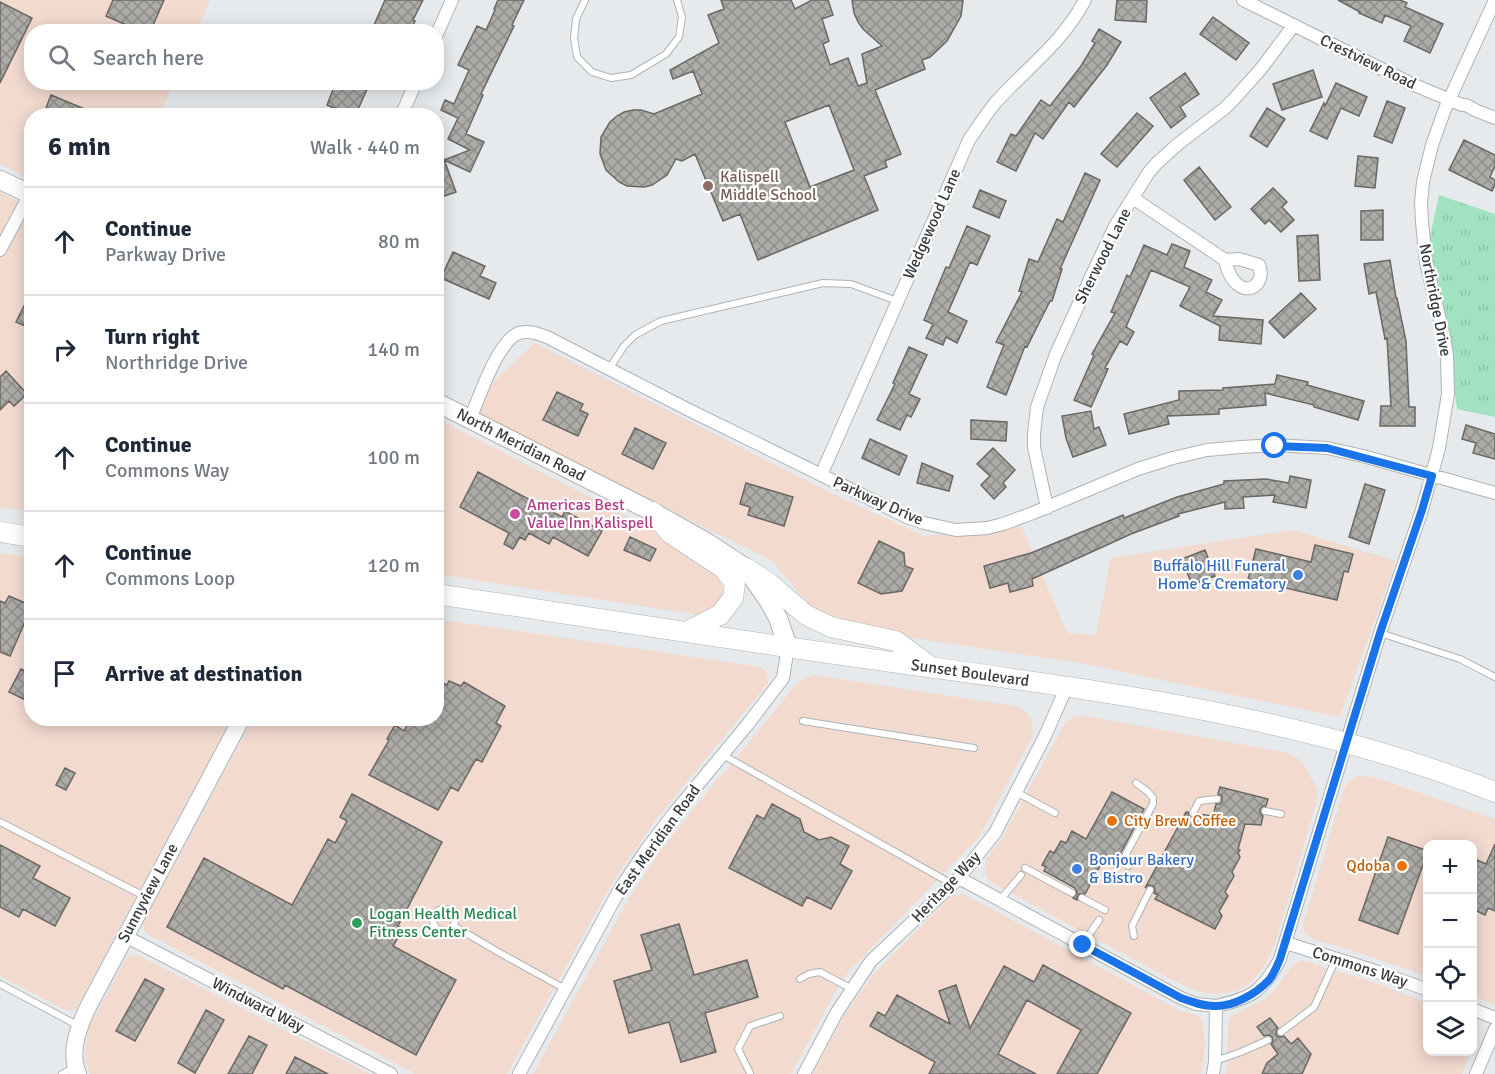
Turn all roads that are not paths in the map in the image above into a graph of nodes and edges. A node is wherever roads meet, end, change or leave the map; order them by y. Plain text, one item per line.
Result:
1 (452, 0) edge
2 (585, 0) edge
3 (677, 0) edge
4 (1085, 0) edge
5 (1244, 0) edge
6 (1495, 0) edge
7 (441, 24) edge
8 (1294, 25) junction
9 (412, 90) edge
10 (1449, 99) junction
11 (405, 108) edge
12 (1495, 118) edge
13 (0, 180) edge
14 (24, 192) edge
15 (1133, 198) junction
16 (24, 207) edge
17 (0, 250) edge
18 (1225, 260) dead end
19 (898, 302) junction
20 (609, 369) junction
21 (444, 406) edge
22 (470, 419) junction
23 (821, 475) junction
24 (1432, 476) junction
25 (1495, 494) edge
26 (1047, 508) junction
27 (653, 512) junction
28 (0, 532) edge
29 (24, 536) edge
30 (746, 568) junction
31 (444, 595) edge
32 (686, 632) junction
33 (1380, 633) junction
34 (788, 647) junction
35 (930, 667) junction
36 (1495, 677) edge
37 (1067, 686) junction
38 (804, 721) dead end
39 (238, 726) edge
40 (1346, 743) junction
41 (975, 748) dead end
42 (722, 755) junction
43 (1136, 783) dead end
44 (1016, 792) junction
45 (1495, 792) edge
46 (1217, 800) dead end
47 (1264, 811) dead end
48 (1055, 813) dead end
49 (1193, 813) dead end
50 (1281, 814) dead end
51 (0, 822) edge
52 (1128, 866) dead end
53 (1025, 868) dead end
54 (1021, 875) dead end
55 (956, 881) junction
56 (1150, 890) dead end
57 (1072, 893) dead end
58 (146, 897) junction
59 (1082, 898) dead end
60 (1000, 901) junction
61 (1105, 910) dead end
62 (1099, 920) dead end
63 (454, 926) dead end
64 (125, 936) junction
65 (1134, 936) dead end
66 (1286, 943) junction
67 (1083, 945) junction
68 (1336, 959) junction
69 (800, 979) dead end
70 (0, 984) edge
71 (1423, 988) edge
72 (565, 989) junction
73 (852, 989) junction
74 (1216, 1006) junction
75 (1477, 1011) edge
76 (780, 1016) dead end
77 (1495, 1018) edge
78 (79, 1026) junction
79 (1495, 1029) edge
80 (1281, 1032) dead end
81 (1268, 1040) dead end
82 (1214, 1068) edge
83 (72, 1072) edge
84 (750, 1073) edge
85 (391, 1074) edge
86 (519, 1074) edge
87 (804, 1074) edge
88 (1476, 1074) edge

1 - 7 street
2 - 3 lane
4 - 19 street, Wedgewood Lane
5 - 8 street, Crestview Road
6 - 10 street, Northridge Drive
8 - 10 street, Crestview Road
8 - 15 street, Sherwood Lane
9 - 11 street
10 - 12 street, Crestview Road
10 - 24 street, Northridge Drive
13 - 14 main road
15 - 18 street
15 - 26 street, Sherwood Lane
16 - 17 street
19 - 20 lane
19 - 23 street, Wedgewood Lane
20 - 22 street, Parkway Drive
20 - 23 street, Parkway Drive
21 - 22 main road, North Meridian Road
22 - 27 main road, North Meridian Road
23 - 26 street, Parkway Drive
24 - 25 street, Parkway Drive
24 - 26 street, Parkway Drive
24 - 33 street, Northridge Drive
27 - 30 main road, North Meridian Road
27 - 32 main road
28 - 29 main road
30 - 34 main road, North Meridian Road
30 - 35 main road
31 - 32 main road, Sunset Boulevard
32 - 34 main road, Sunset Boulevard
33 - 36 lane
33 - 40 street, Northridge Drive
34 - 35 main road, Sunset Boulevard
34 - 42 street, East Meridian Road
35 - 37 main road, Sunset Boulevard
37 - 40 main road, Sunset Boulevard
37 - 44 street, Heritage Way
38 - 41 lane
39 - 58 street, Sunnyview Lane
40 - 45 main road, Sunset Boulevard
40 - 66 street
42 - 55 lane
42 - 72 street, East Meridian Road
43 - 52 lane
44 - 48 lane
44 - 55 street, Heritage Way
46 - 49 lane
47 - 50 lane
51 - 58 lane
53 - 57 lane
54 - 60 lane
55 - 60 street
55 - 73 street, Heritage Way
56 - 65 lane
58 - 64 street, Sunnyview Lane
59 - 61 lane
60 - 67 street
62 - 67 lane
63 - 72 lane
64 - 78 street, Sunnyview Lane
64 - 85 street, Windward Way
66 - 68 street, Commons Way
66 - 74 street
67 - 74 street
68 - 71 street, Commons Way
68 - 80 lane
69 - 73 lane
70 - 78 lane
72 - 86 street, East Meridian Road
73 - 87 street, Heritage Way
74 - 82 street
75 - 77 street
76 - 84 lane
78 - 83 street, Sunnyview Lane
79 - 88 street
81 - 82 lane

